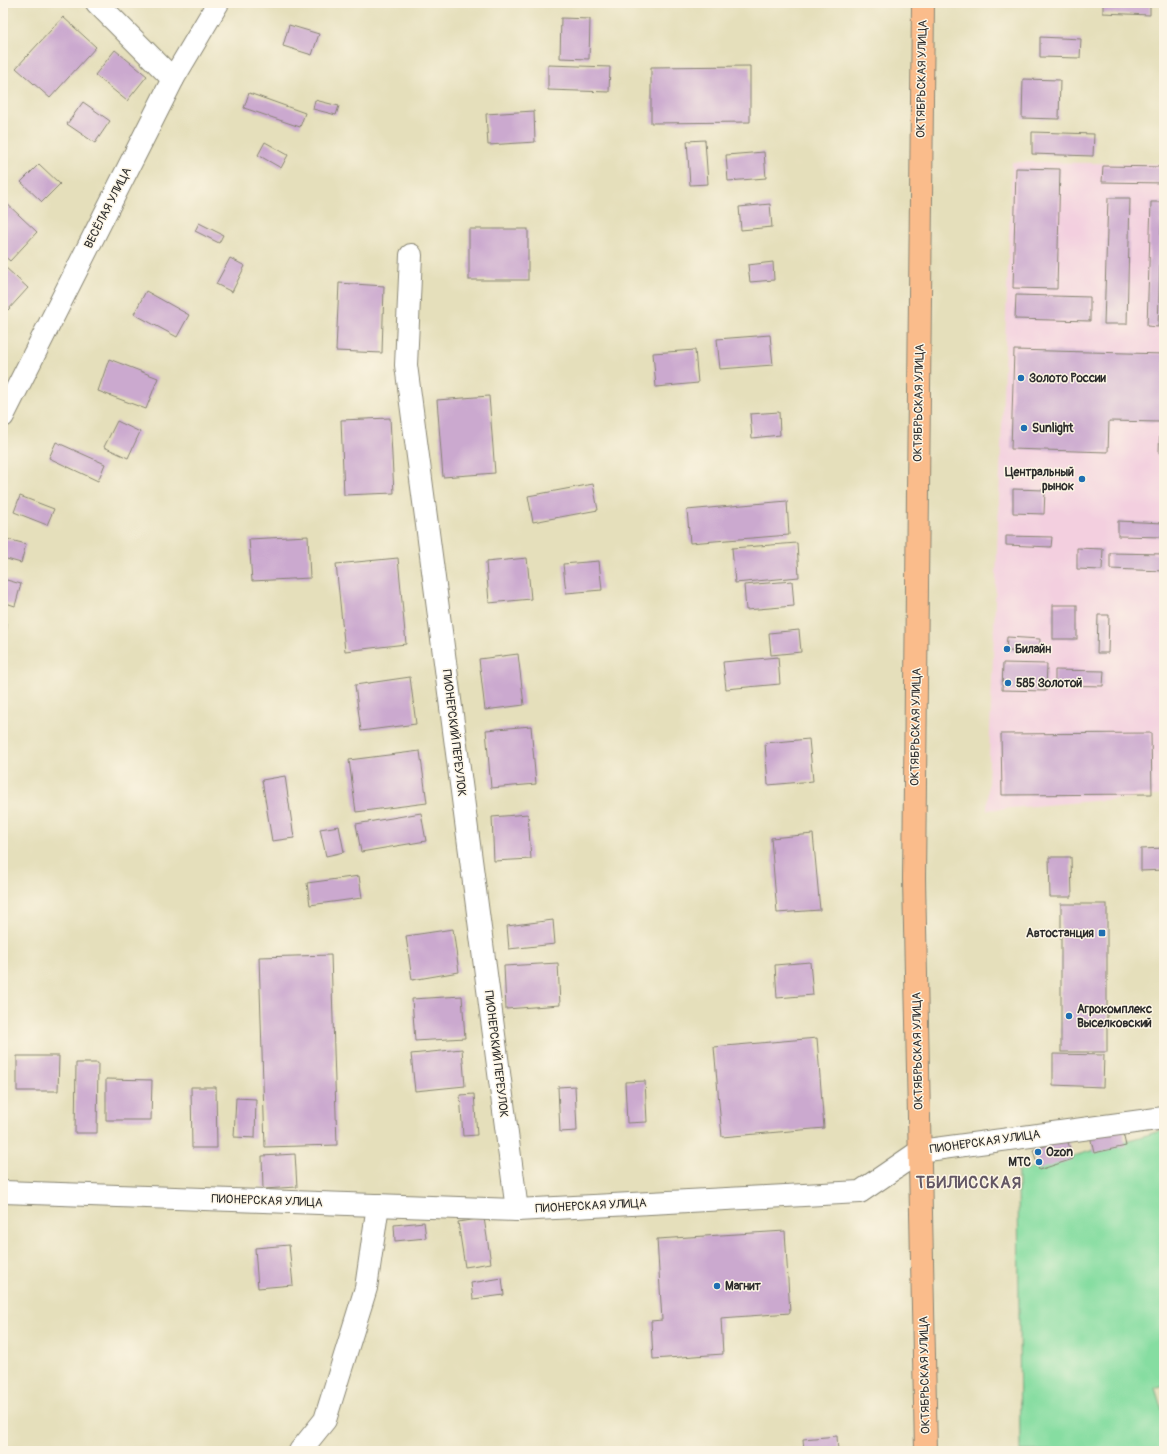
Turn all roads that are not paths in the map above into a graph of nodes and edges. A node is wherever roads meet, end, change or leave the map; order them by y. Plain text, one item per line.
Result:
1 (97, 3) edge
2 (218, 3) edge
3 (923, 3) edge
4 (173, 79) junction
5 (411, 255) dead end
6 (3, 416) edge
7 (1164, 1118) edge
8 (920, 1151) junction
9 (3, 1192) edge
10 (378, 1205) junction
11 (516, 1210) junction
12 (300, 1451) edge
13 (926, 1451) edge

1 - 4 street
2 - 4 street, ВЕСЁЛАЯ УЛИЦА
3 - 8 main road, ОКТЯБРЬСКАЯ УЛИЦА
4 - 6 street, ВЕСЁЛАЯ УЛИЦА
5 - 11 street, ПИОНЕРСКИЙ ПЕРЕУЛОК
7 - 8 street, ПИОНЕРСКАЯ УЛИЦА
8 - 11 street, ПИОНЕРСКАЯ УЛИЦА
8 - 13 main road, ОКТЯБРЬСКАЯ УЛИЦА
9 - 10 street, ПИОНЕРСКАЯ УЛИЦА
10 - 11 street, ПИОНЕРСКАЯ УЛИЦА
10 - 12 street

